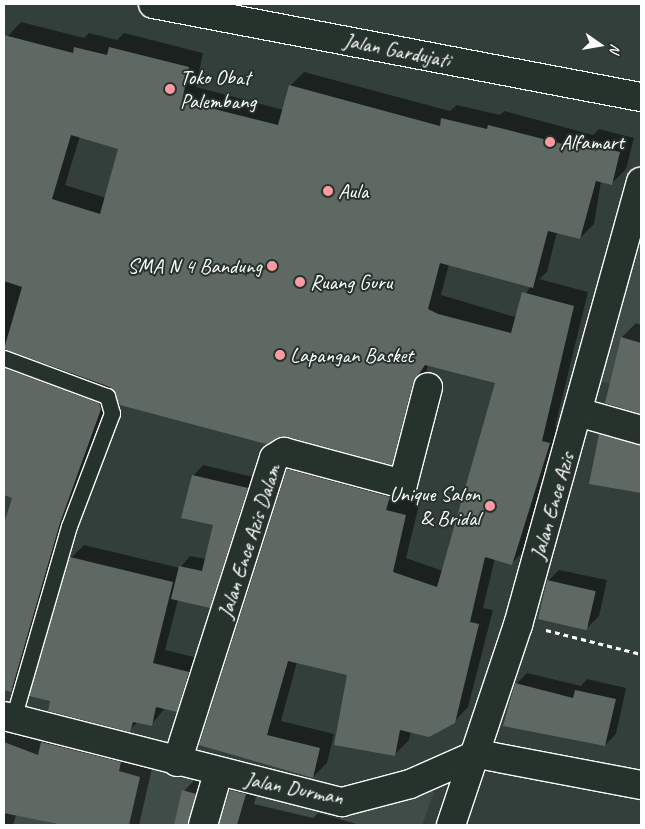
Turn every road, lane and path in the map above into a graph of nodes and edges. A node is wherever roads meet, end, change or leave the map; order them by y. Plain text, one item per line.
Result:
1 (153, 4) edge
2 (641, 97) edge
3 (641, 182) edge
4 (4, 358) edge
5 (428, 387) dead end
6 (578, 412) junction
7 (641, 430) edge
8 (518, 625) junction
9 (641, 654) edge
10 (9, 717) edge
11 (478, 754) junction
12 (177, 762) junction
13 (218, 772) junction
14 (641, 785) edge
15 (203, 825) edge
16 (451, 825) edge

1 - 2 street, Jalan Gardujati
3 - 6 street, Jalan Ence Azis
4 - 10 lane
5 - 12 street, Jalan Ence Azis Dalam
6 - 7 street
6 - 8 street, Jalan Ence Azis
8 - 9 path
8 - 11 street, Jalan Ence Azis
10 - 12 street, Jalan Durman
11 - 13 street, Jalan Durman
11 - 14 street
11 - 16 street, Jalan Ence Azis
12 - 13 street, Jalan Durman
13 - 15 street

